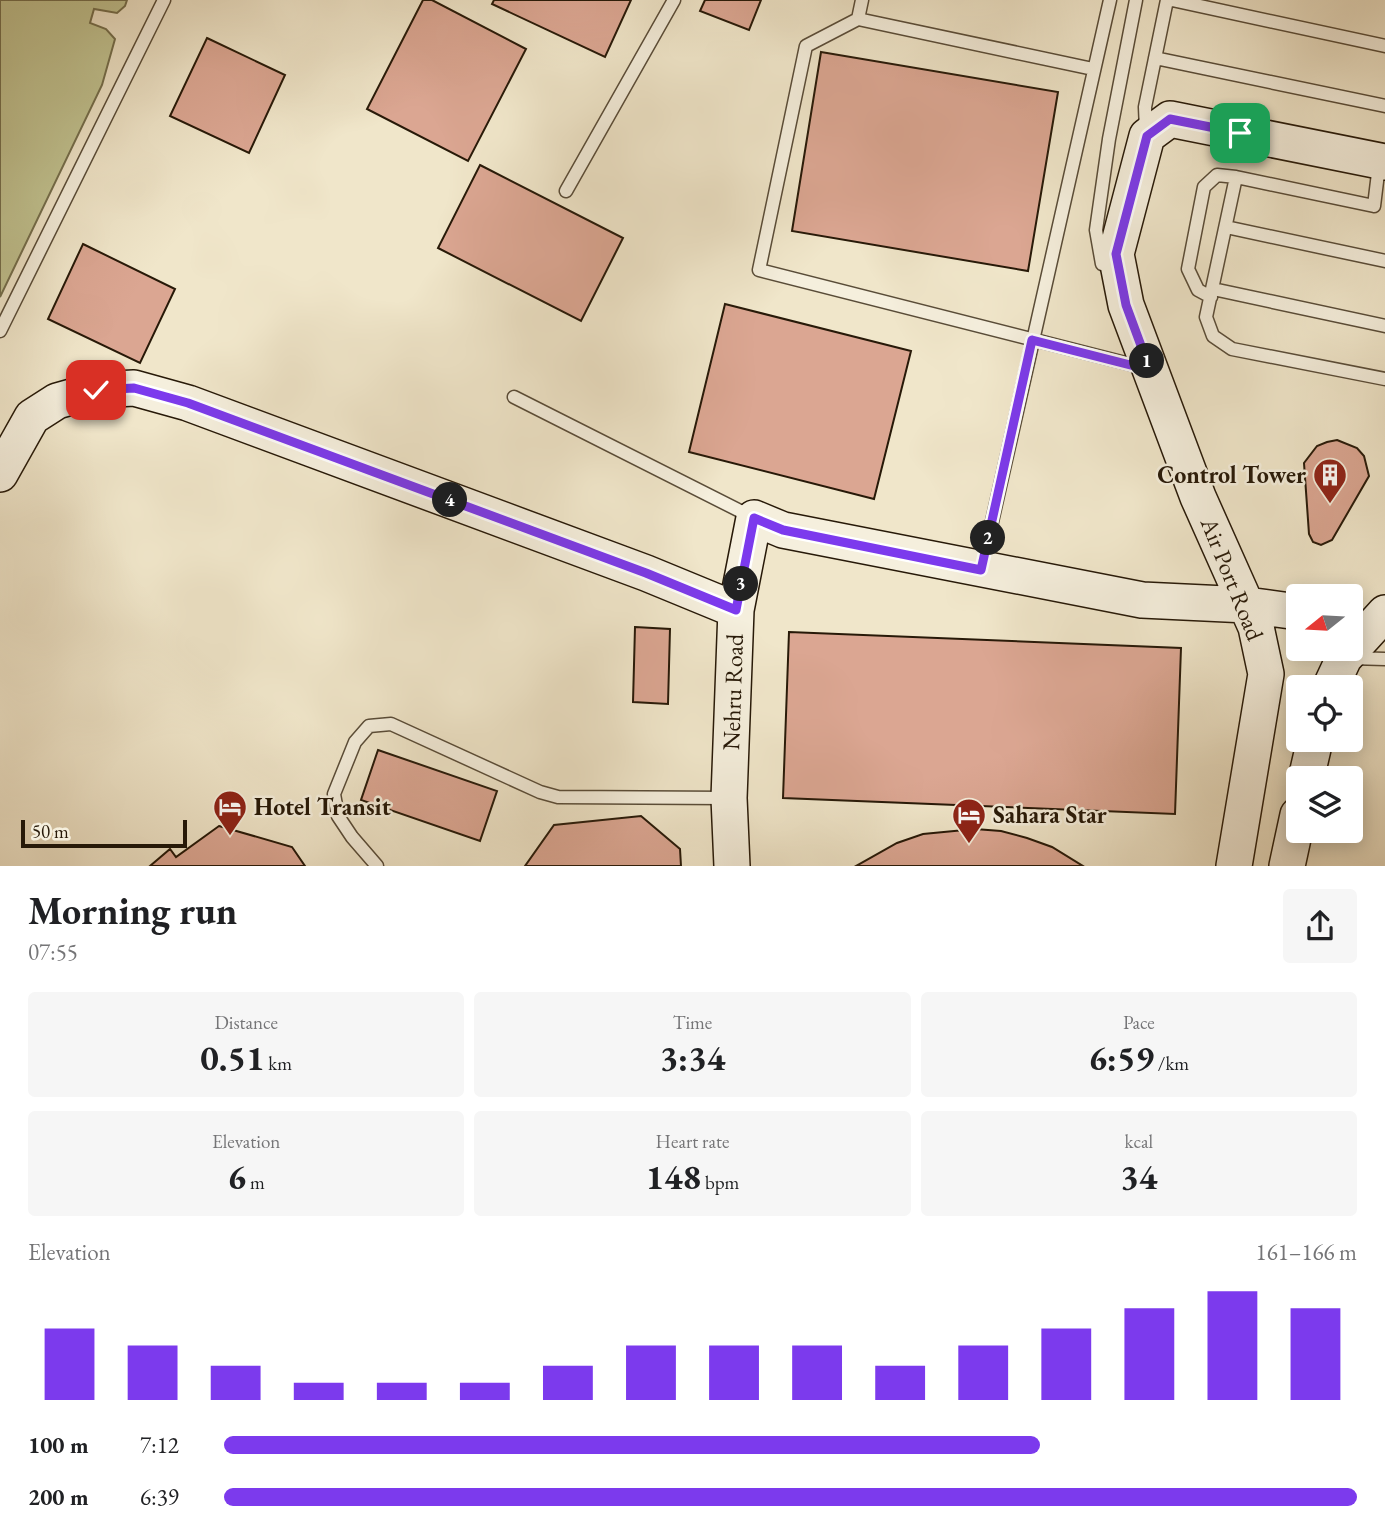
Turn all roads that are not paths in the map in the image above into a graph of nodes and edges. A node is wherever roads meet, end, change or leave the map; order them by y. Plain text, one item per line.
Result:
1 (164, 0) edge
2 (674, 0) edge
3 (862, 0) edge
4 (1110, 0) edge
5 (1136, 0) edge
6 (1167, 0) edge
7 (1172, 0) edge
8 (858, 19) junction
9 (1385, 46) edge
10 (1155, 58) junction
11 (1093, 69) junction
12 (1385, 106) edge
13 (1147, 136) junction
14 (1382, 161) edge
15 (1236, 177) junction
16 (566, 191) dead end
17 (1380, 207) edge
18 (1226, 227) junction
19 (1385, 261) edge
20 (1104, 279) dead end
21 (1212, 293) junction
22 (1116, 313) dead end
23 (1385, 326) edge
24 (0, 331) edge
25 (1032, 340) junction
26 (1145, 357) junction
27 (1385, 379) edge
28 (514, 397) dead end
29 (0, 474) edge
30 (754, 518) junction
31 (981, 570) junction
32 (1247, 605) junction
33 (736, 610) junction
34 (1286, 610) edge
35 (1370, 618) edge
36 (1385, 659) edge
37 (1337, 673) edge
38 (729, 798) junction
39 (1292, 843) edge
40 (377, 866) edge
41 (732, 866) edge
42 (1234, 866) edge
43 (1287, 866) edge

1 - 24 lane
2 - 16 lane
3 - 8 lane
4 - 11 lane
5 - 20 lane
6 - 10 lane
7 - 9 lane
8 - 11 lane
8 - 25 lane
10 - 12 lane
10 - 13 lane
11 - 25 lane
13 - 14 street
13 - 26 street, Air Port Road
14 - 17 lane
15 - 17 lane
15 - 18 lane
15 - 21 lane
18 - 19 lane
18 - 21 lane
21 - 23 lane
21 - 27 lane
22 - 26 lane
25 - 26 lane
25 - 31 lane
26 - 32 street, Air Port Road
28 - 30 lane
29 - 33 street
30 - 31 street
30 - 33 street, Nehru Road
31 - 32 street
32 - 34 street
32 - 42 street, Air Port Road
33 - 38 street, Nehru Road
35 - 37 street
36 - 37 lane
38 - 40 lane
38 - 41 street, Nehru Road
39 - 43 street

